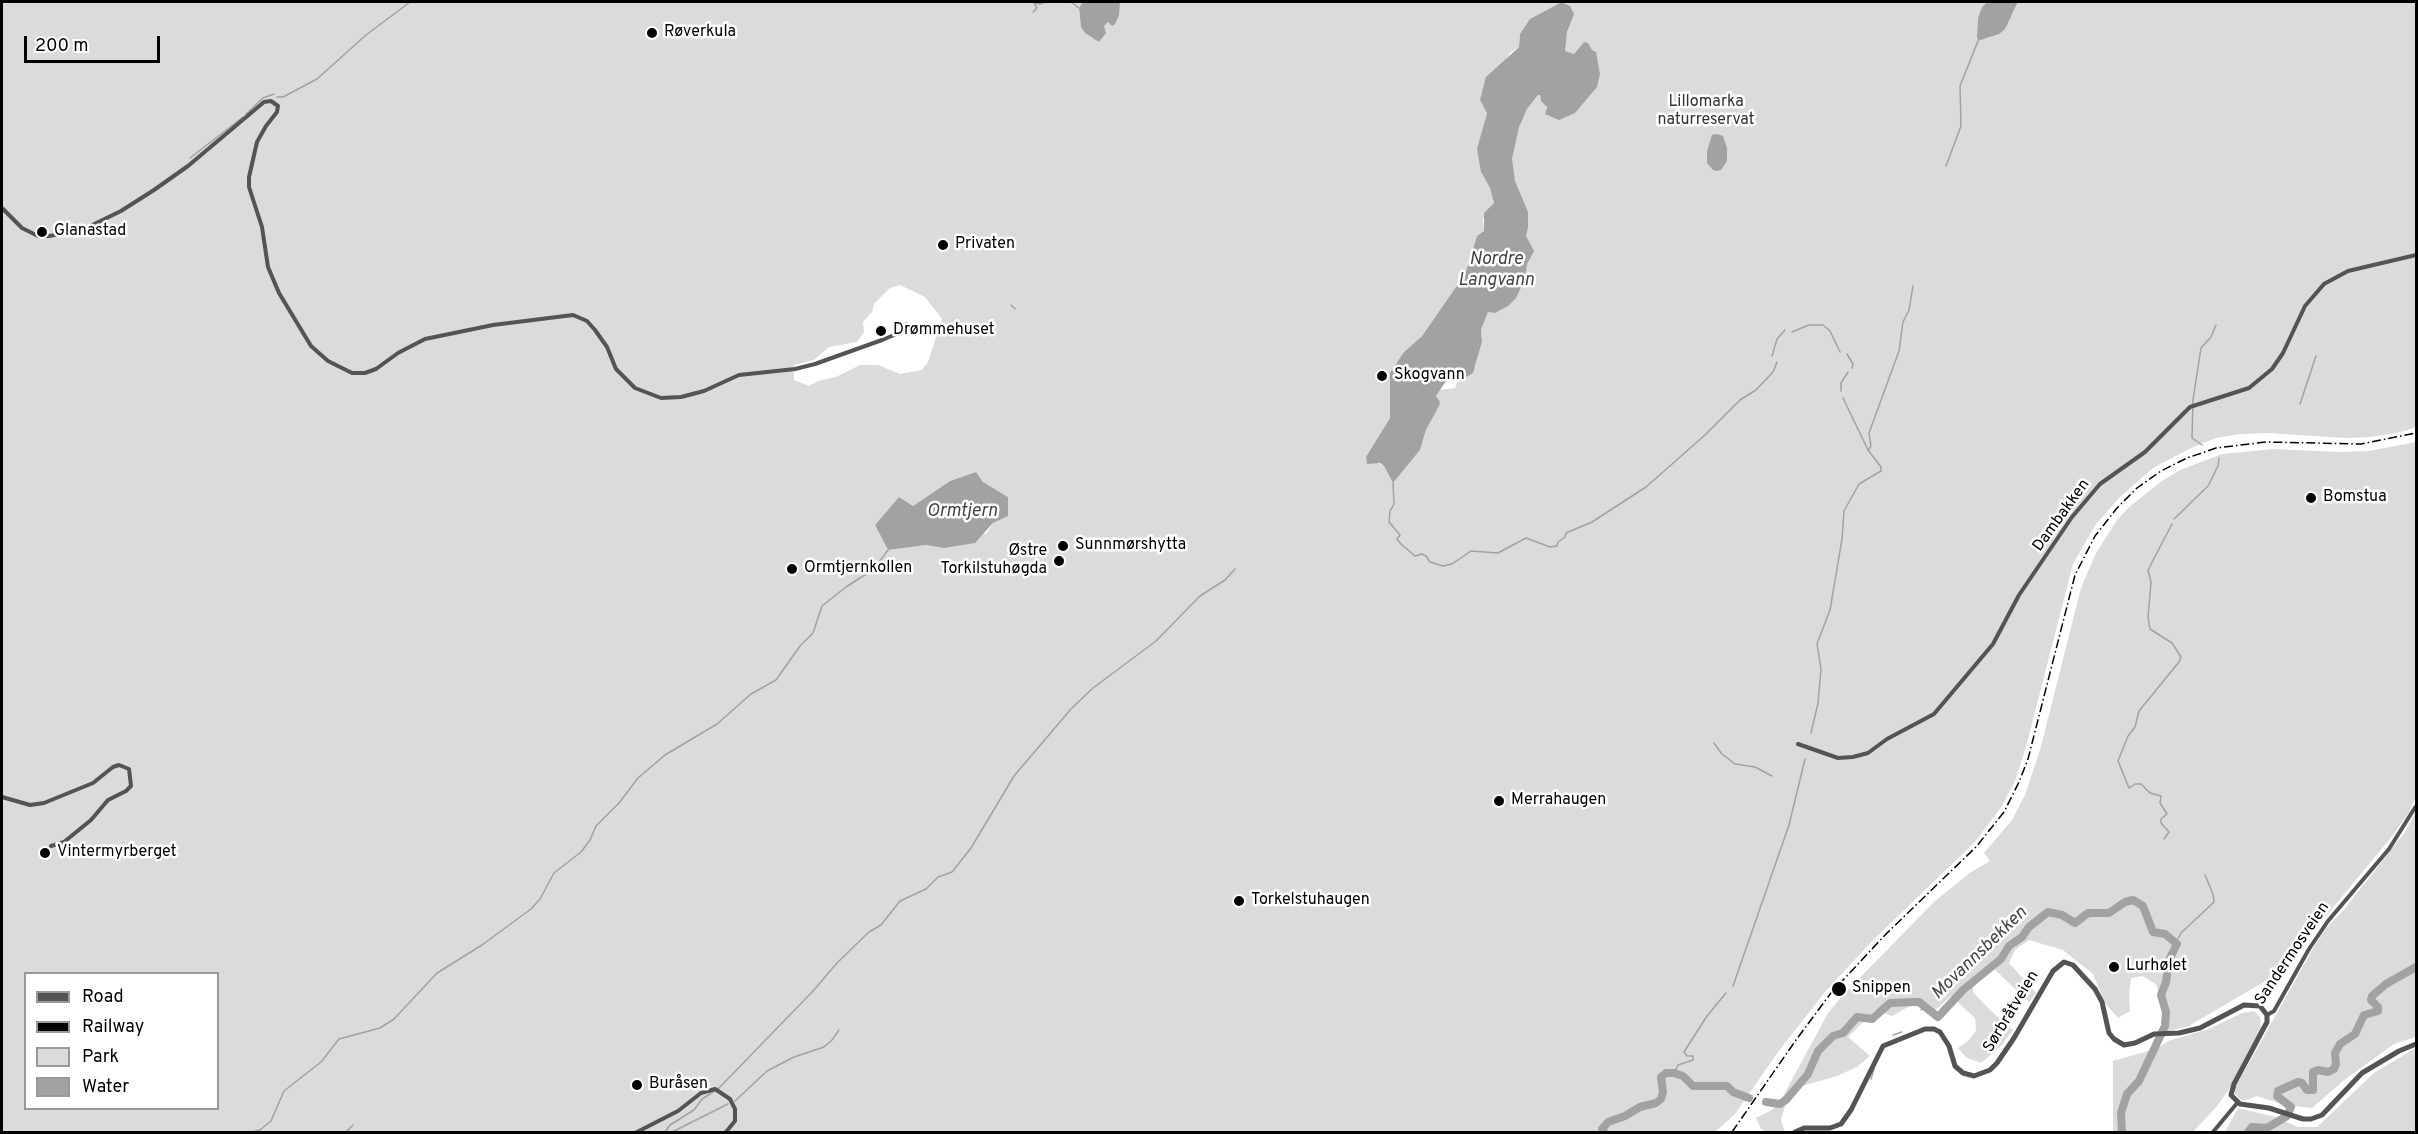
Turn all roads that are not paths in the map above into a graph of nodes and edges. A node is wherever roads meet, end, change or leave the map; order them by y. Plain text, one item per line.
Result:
1 (2, 208) edge
2 (2416, 255) edge
3 (906, 324) dead end
4 (1798, 744) dead end
5 (2, 797) edge
6 (2416, 806) edge
7 (51, 846) dead end
8 (2267, 1015) junction
9 (2416, 1044) edge
10 (2238, 1102) junction
11 (637, 1132) edge
12 (726, 1132) edge
13 (1795, 1132) edge
14 (2213, 1132) edge

1 - 3 street
2 - 4 street, Dambakken
5 - 7 street
6 - 8 street, Sandermosveien
8 - 10 street, Sandermosveien
8 - 13 street, Sørbråtveien
9 - 10 street
10 - 14 street
11 - 12 street

